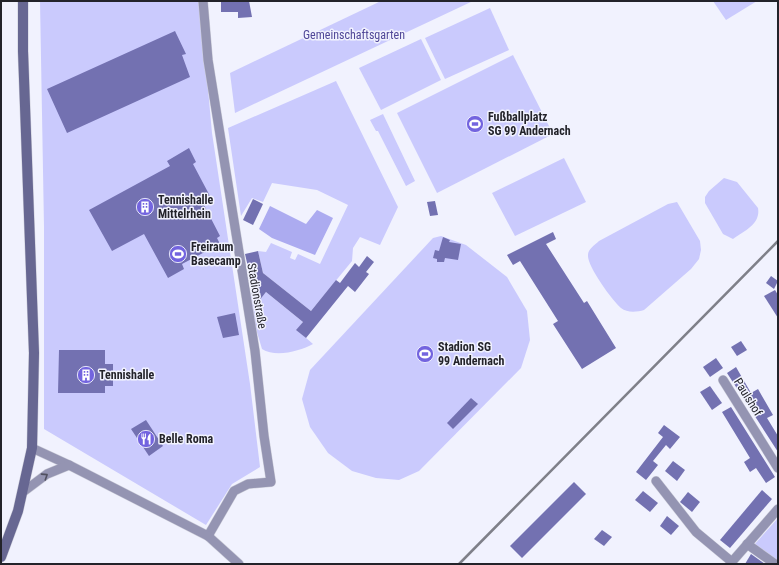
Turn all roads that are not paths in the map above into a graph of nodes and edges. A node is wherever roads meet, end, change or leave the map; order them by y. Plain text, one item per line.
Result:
1 (23, 1) edge
2 (203, 1) edge
3 (723, 380) dead end
4 (32, 448) junction
5 (70, 465) junction
6 (778, 468) edge
7 (656, 481) dead end
8 (23, 492) junction
9 (778, 509) edge
10 (208, 536) junction
11 (746, 544) junction
12 (1, 557) edge
13 (731, 563) edge
14 (239, 564) edge
15 (775, 564) edge

1 - 4 street
2 - 10 street, Stadionstraße
3 - 6 street, Paulshof
4 - 5 street
4 - 8 street
8 -> 5 street
5 - 10 street
7 - 13 street
8 - 12 street
9 - 11 street
10 - 14 street
11 - 13 street
11 - 15 street

